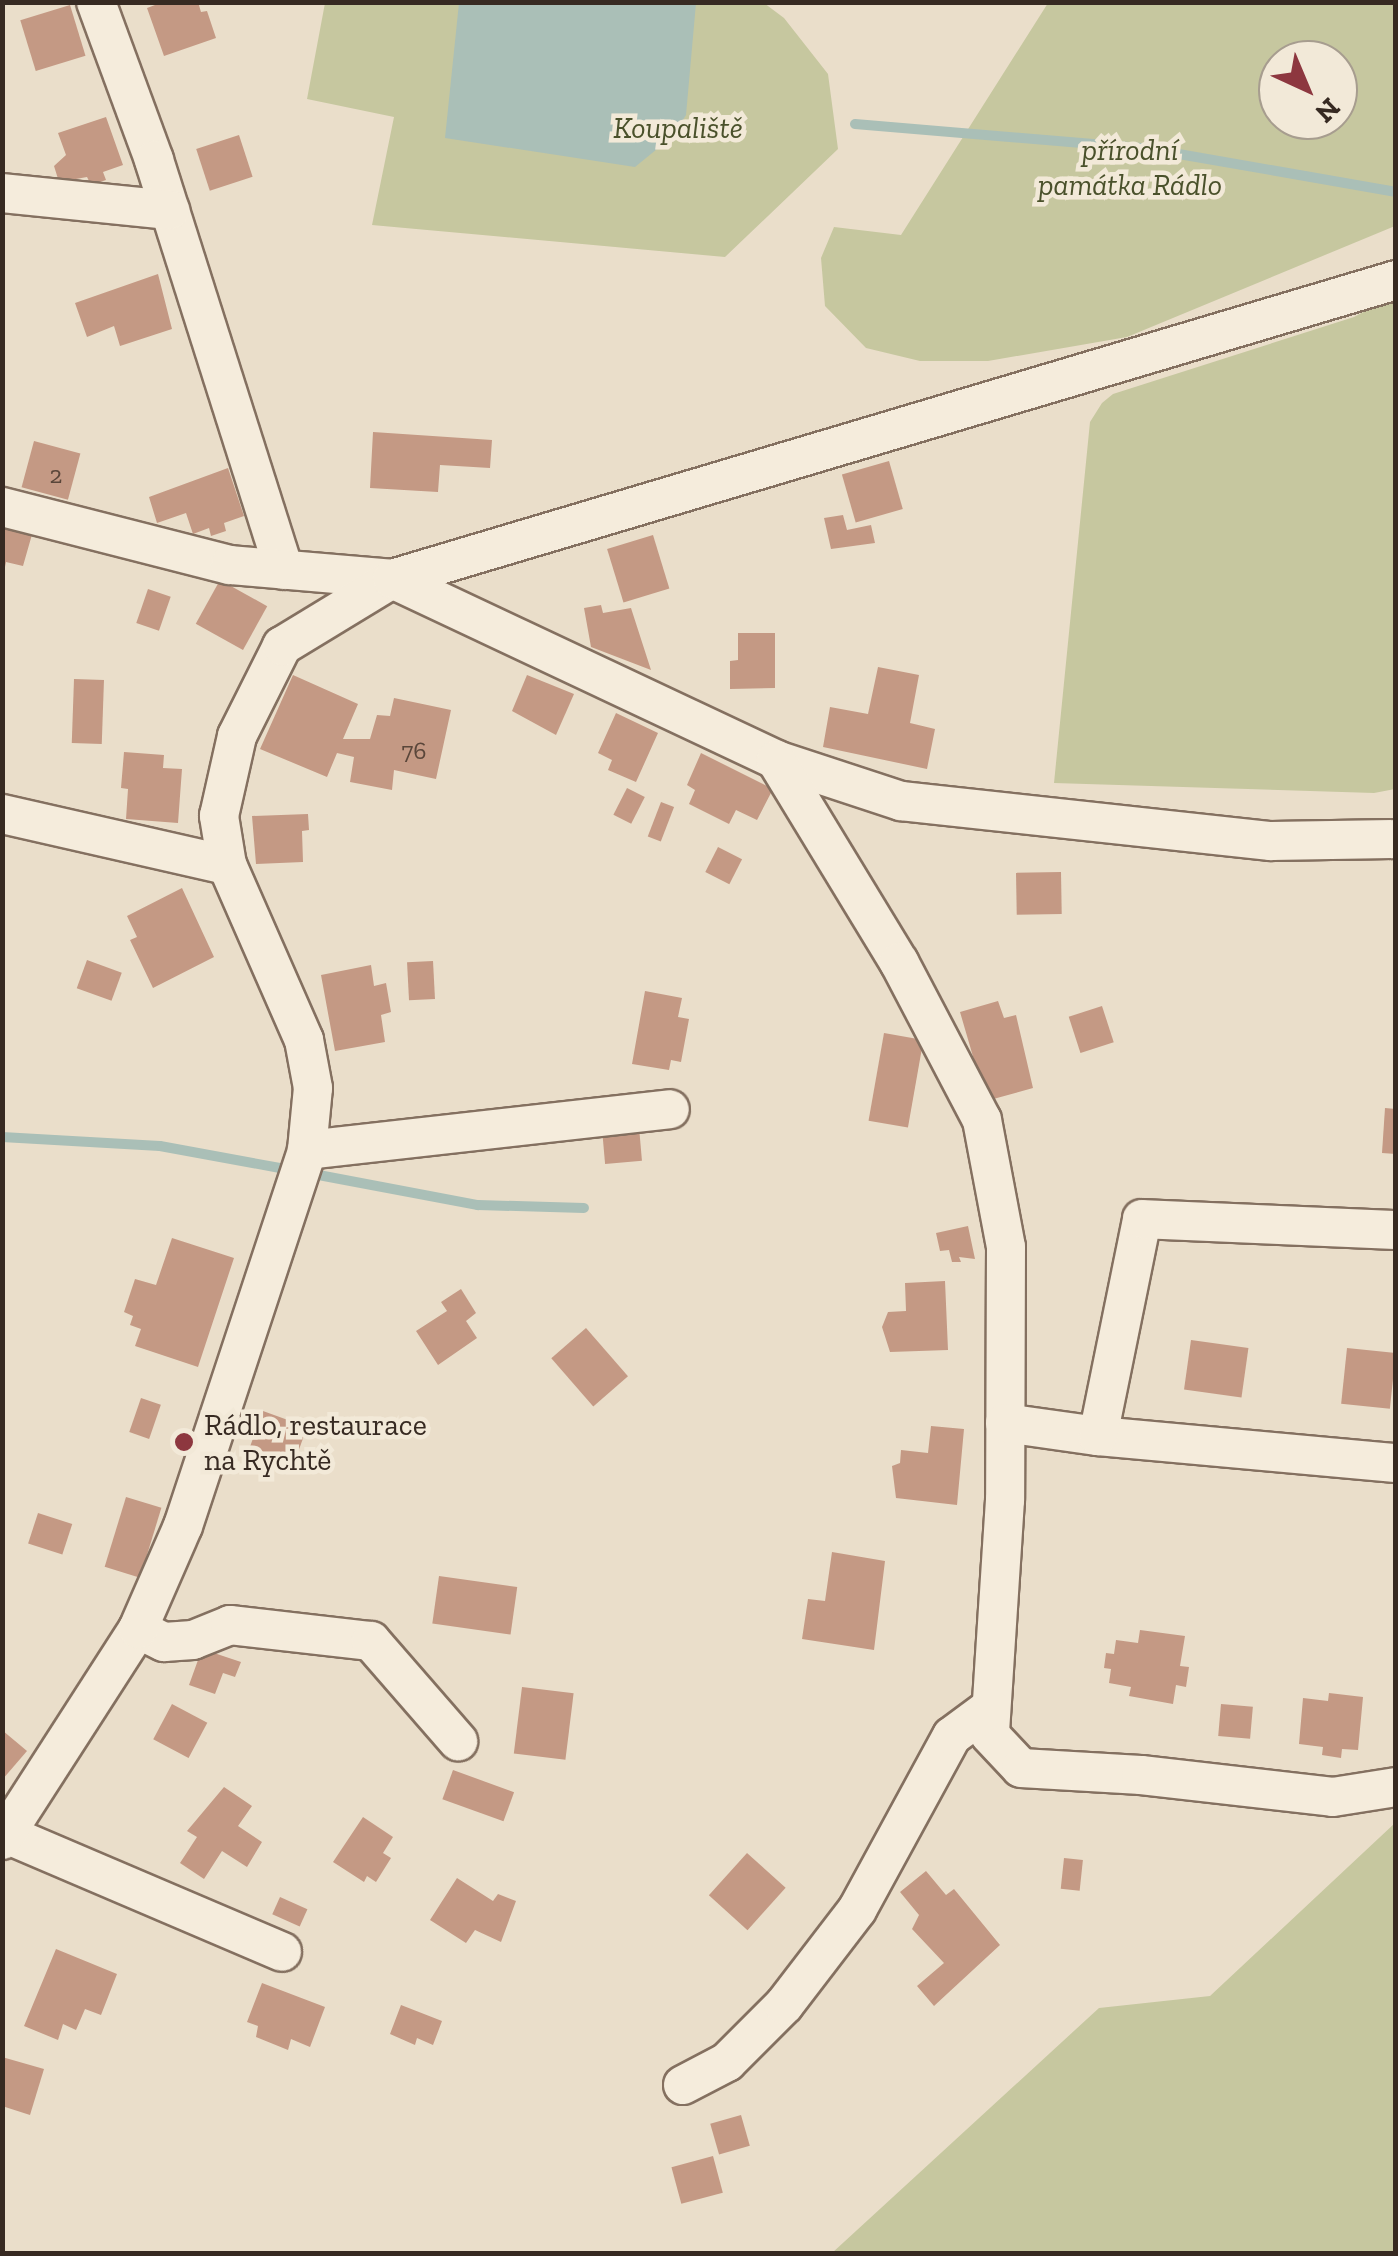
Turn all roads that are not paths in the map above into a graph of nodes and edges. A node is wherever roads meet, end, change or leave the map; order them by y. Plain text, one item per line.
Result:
1 (96, 2) edge
2 (2, 193) edge
3 (170, 210) junction
4 (1396, 280) edge
5 (2, 507) edge
6 (284, 570) junction
7 (392, 580) junction
8 (776, 760) junction
9 (2, 814) edge
10 (1396, 839) edge
11 (227, 864) junction
12 (670, 1109) dead end
13 (307, 1150) junction
14 (1396, 1230) edge
15 (1005, 1423) junction
16 (1098, 1436) junction
17 (1396, 1463) edge
18 (138, 1629) junction
19 (990, 1708) junction
20 (458, 1741) dead end
21 (1396, 1787) edge
22 (4, 1837) edge
23 (282, 1952) dead end
24 (683, 2085) dead end

1 - 3 street
2 - 3 street
3 - 6 street
4 - 7 street
5 - 6 street
6 - 7 street
7 - 8 street
7 - 11 street
8 - 10 street
8 - 15 street
9 - 11 street
11 - 13 street
12 - 13 street
13 - 18 street
14 - 16 street
15 - 16 street
15 - 19 street
16 - 17 street
18 - 20 street
18 - 22 street
19 - 21 street
19 - 24 street
22 - 23 street

